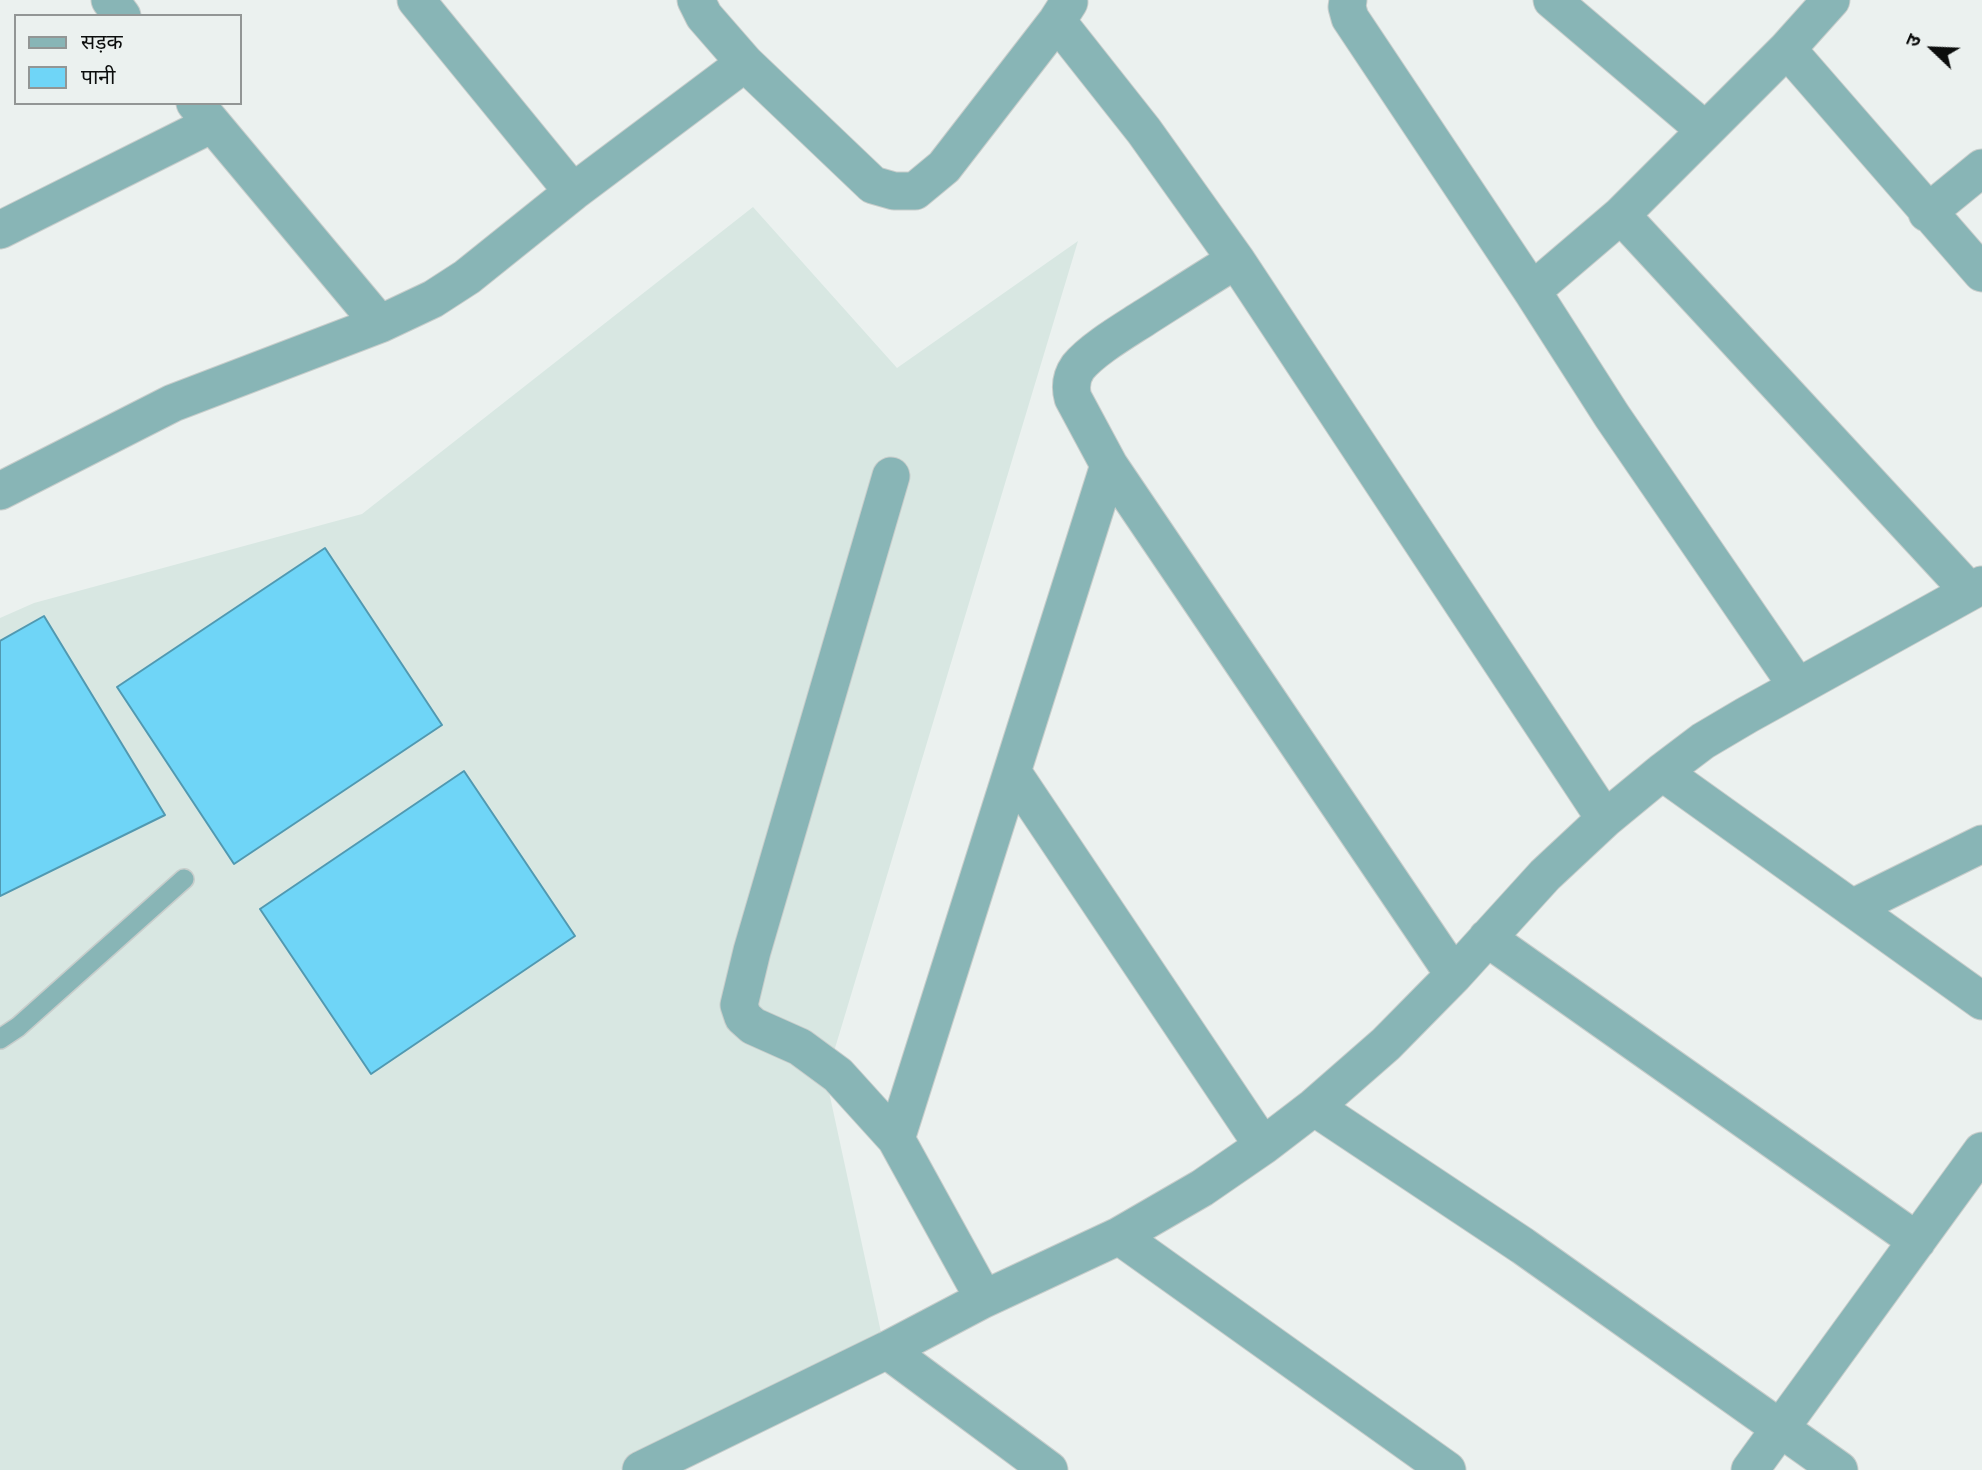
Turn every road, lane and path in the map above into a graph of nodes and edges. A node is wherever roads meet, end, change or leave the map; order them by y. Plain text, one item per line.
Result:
1 (416, 0) edge
2 (696, 0) edge
3 (1348, 0) edge
4 (1552, 0) edge
5 (1831, 0) edge
6 (1064, 11) edge
7 (1787, 49) junction
8 (745, 63) junction
9 (203, 113) edge
10 (1705, 130) junction
11 (1982, 168) edge
12 (573, 192) junction
13 (1927, 213) junction
14 (1621, 215) junction
15 (0, 230) edge
16 (1236, 260) junction
17 (1982, 273) edge
18 (1532, 291) junction
19 (380, 324) junction
20 (1109, 465) junction
21 (891, 476) dead end
22 (0, 491) edge
23 (1975, 588) edge
24 (1797, 686) junction
25 (1662, 772) junction
26 (1013, 773) junction
27 (1605, 818) junction
28 (1982, 844) edge
29 (184, 879) dead end
30 (1852, 908) junction
31 (1487, 939) junction
32 (1454, 975) junction
33 (1982, 1001) edge
34 (0, 1040) edge
35 (1314, 1107) junction
36 (896, 1139) junction
37 (1263, 1146) junction
38 (1982, 1151) edge
39 (1119, 1236) junction
40 (1917, 1241) junction
41 (984, 1299) junction
42 (887, 1350) junction
43 (1780, 1428) junction
44 (646, 1469) edge
45 (1049, 1470) edge
46 (1447, 1470) edge
47 (1750, 1470) edge
48 (1839, 1470) edge

1 - 12 street
2 - 8 street
3 - 18 street
4 - 10 street
5 - 7 street
6 - 8 street
6 - 16 street
7 - 10 street
7 - 13 street
8 - 12 street
9 - 15 street
9 - 19 street
10 - 14 street
11 - 13 street
12 - 19 street
13 - 17 street
14 - 18 street
14 - 23 street
16 - 20 street
16 - 27 street
18 - 24 street
19 - 22 street
20 - 26 street
20 - 32 street
21 - 36 street
23 - 24 street
24 - 25 street
25 - 27 street
25 - 30 street
26 - 36 street
26 - 37 street
27 - 31 street
28 - 30 street
29 - 34 lane
30 - 33 street
31 - 32 street
31 - 40 street
32 - 35 street
35 - 37 street
35 - 43 street
36 - 41 street
37 - 39 street
38 - 40 street
39 - 41 street
39 - 46 street
40 - 43 street
41 - 42 street
42 - 44 street
42 - 45 street
43 - 47 street
43 - 48 street

